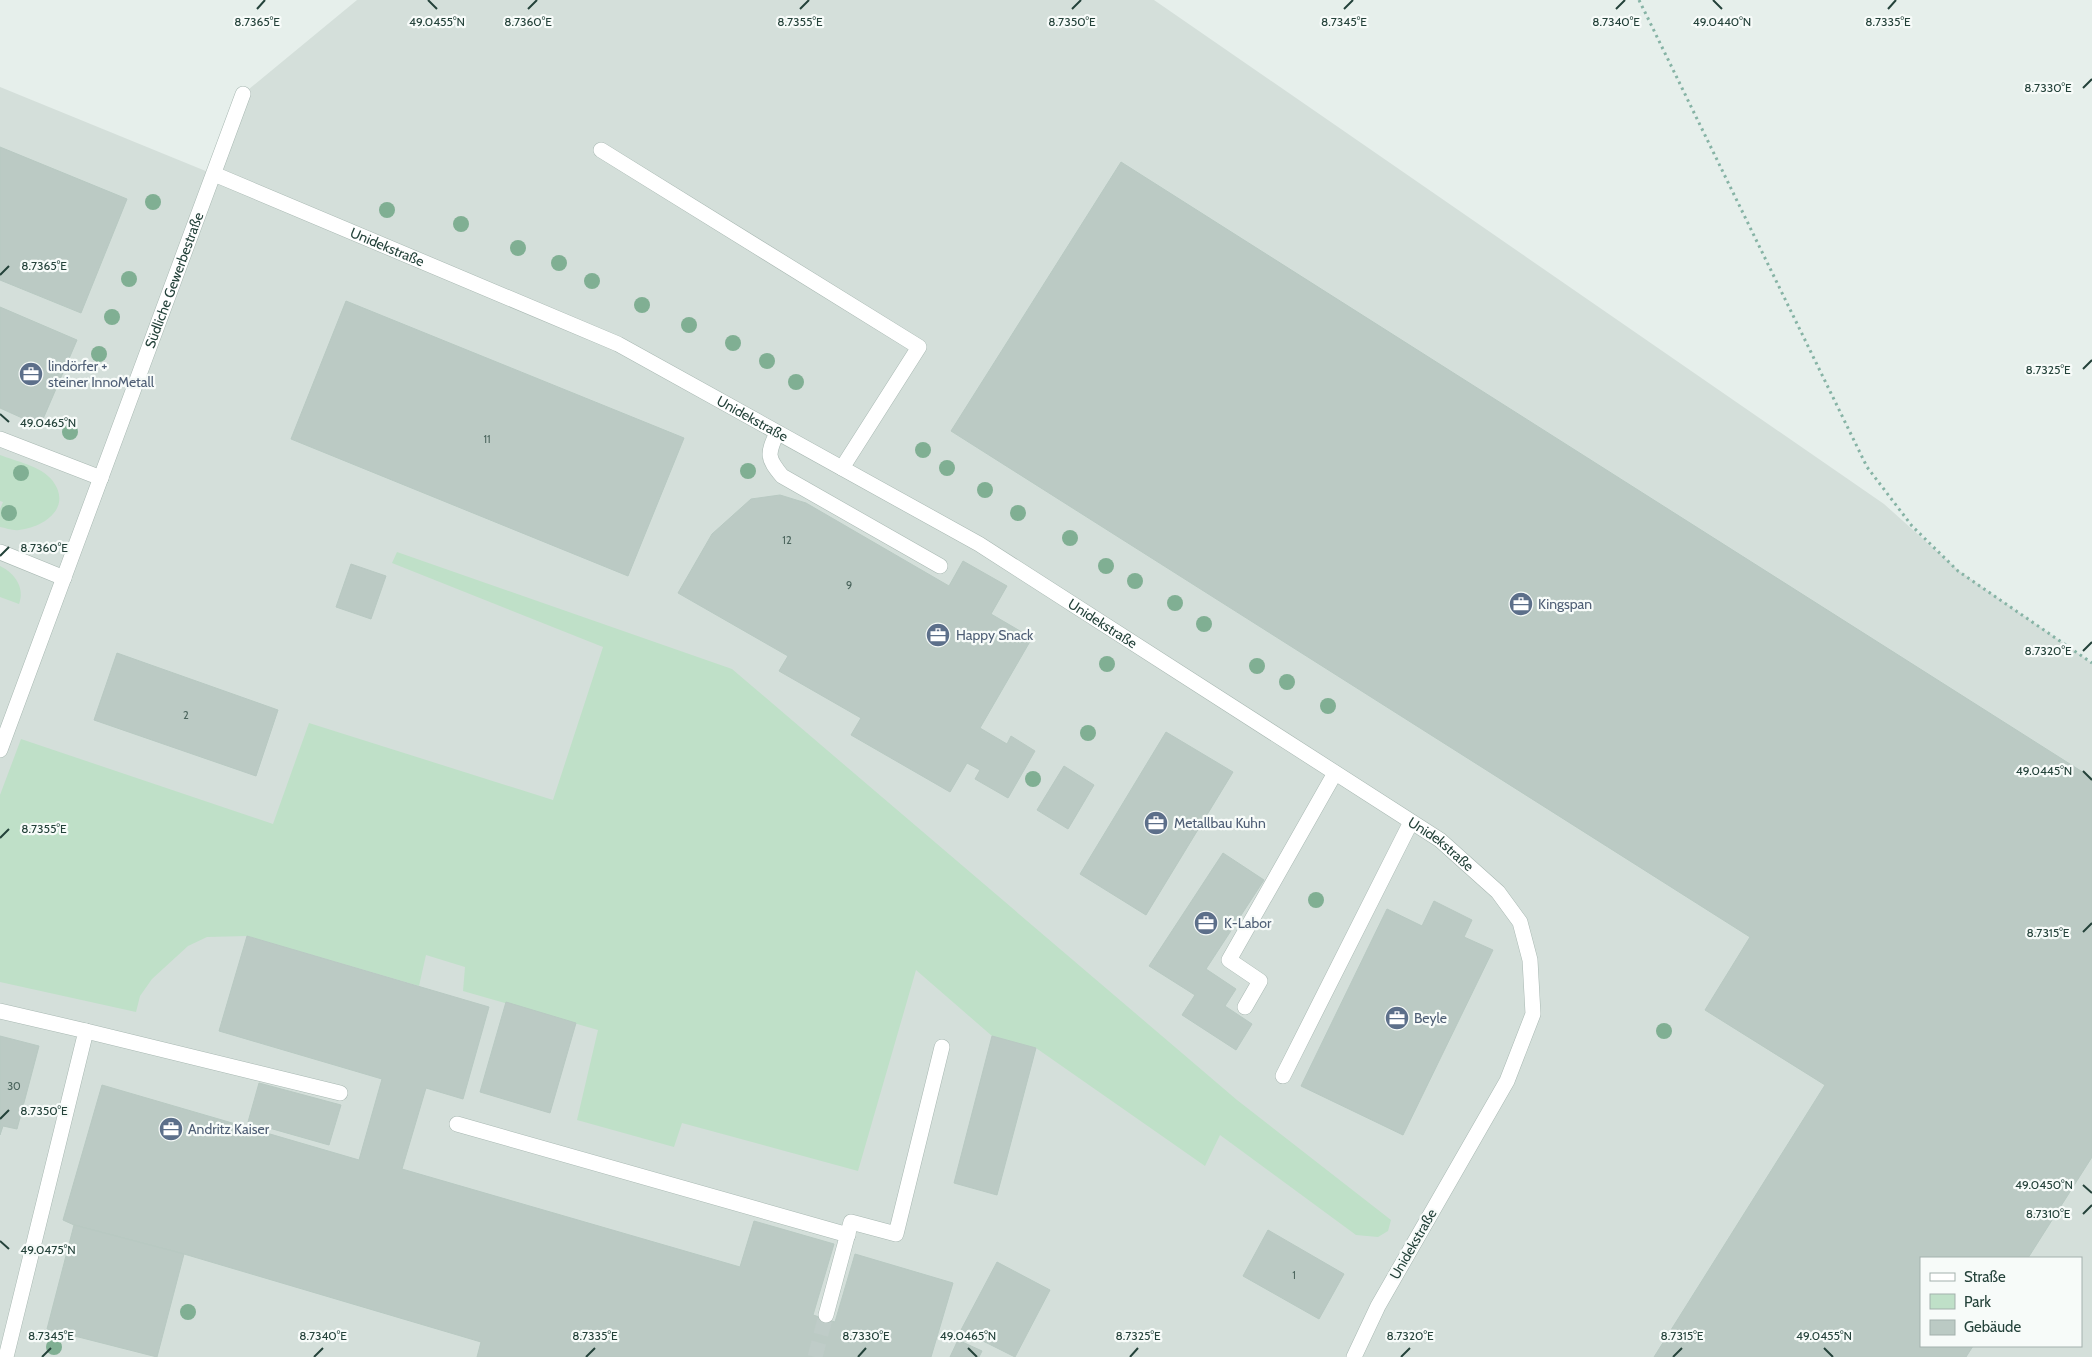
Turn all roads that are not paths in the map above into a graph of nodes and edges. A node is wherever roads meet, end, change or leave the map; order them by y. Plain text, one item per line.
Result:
1 (243, 94) dead end
2 (601, 150) dead end
3 (214, 174) junction
4 (777, 433) junction
5 (0, 439) edge
6 (842, 468) junction
7 (101, 478) junction
8 (0, 552) edge
9 (940, 566) dead end
10 (64, 578) junction
11 (0, 750) edge
12 (1335, 773) junction
13 (1411, 822) junction
14 (1245, 1007) dead end
15 (0, 1011) edge
16 (86, 1031) junction
17 (942, 1047) dead end
18 (1283, 1076) dead end
19 (340, 1093) dead end
20 (457, 1124) dead end
21 (848, 1235) junction
22 (826, 1314) tunnel mouth
23 (6, 1357) edge
24 (1354, 1357) edge

1 - 3 street, Südliche Gewerbestraße
2 - 6 street
3 - 4 street, Unidekstraße
3 - 7 street, Südliche Gewerbestraße
4 - 6 street, Unidekstraße
4 - 9 street
5 - 7 street
6 - 12 street, Unidekstraße
7 - 10 street, Südliche Gewerbestraße
8 - 10 street
10 - 11 street, Südliche Gewerbestraße
12 - 13 street, Unidekstraße
12 - 14 street
13 - 18 street
13 - 24 street, Unidekstraße
15 - 16 street
16 - 19 street
16 - 23 street
17 - 21 street
20 - 21 street
21 - 22 street

